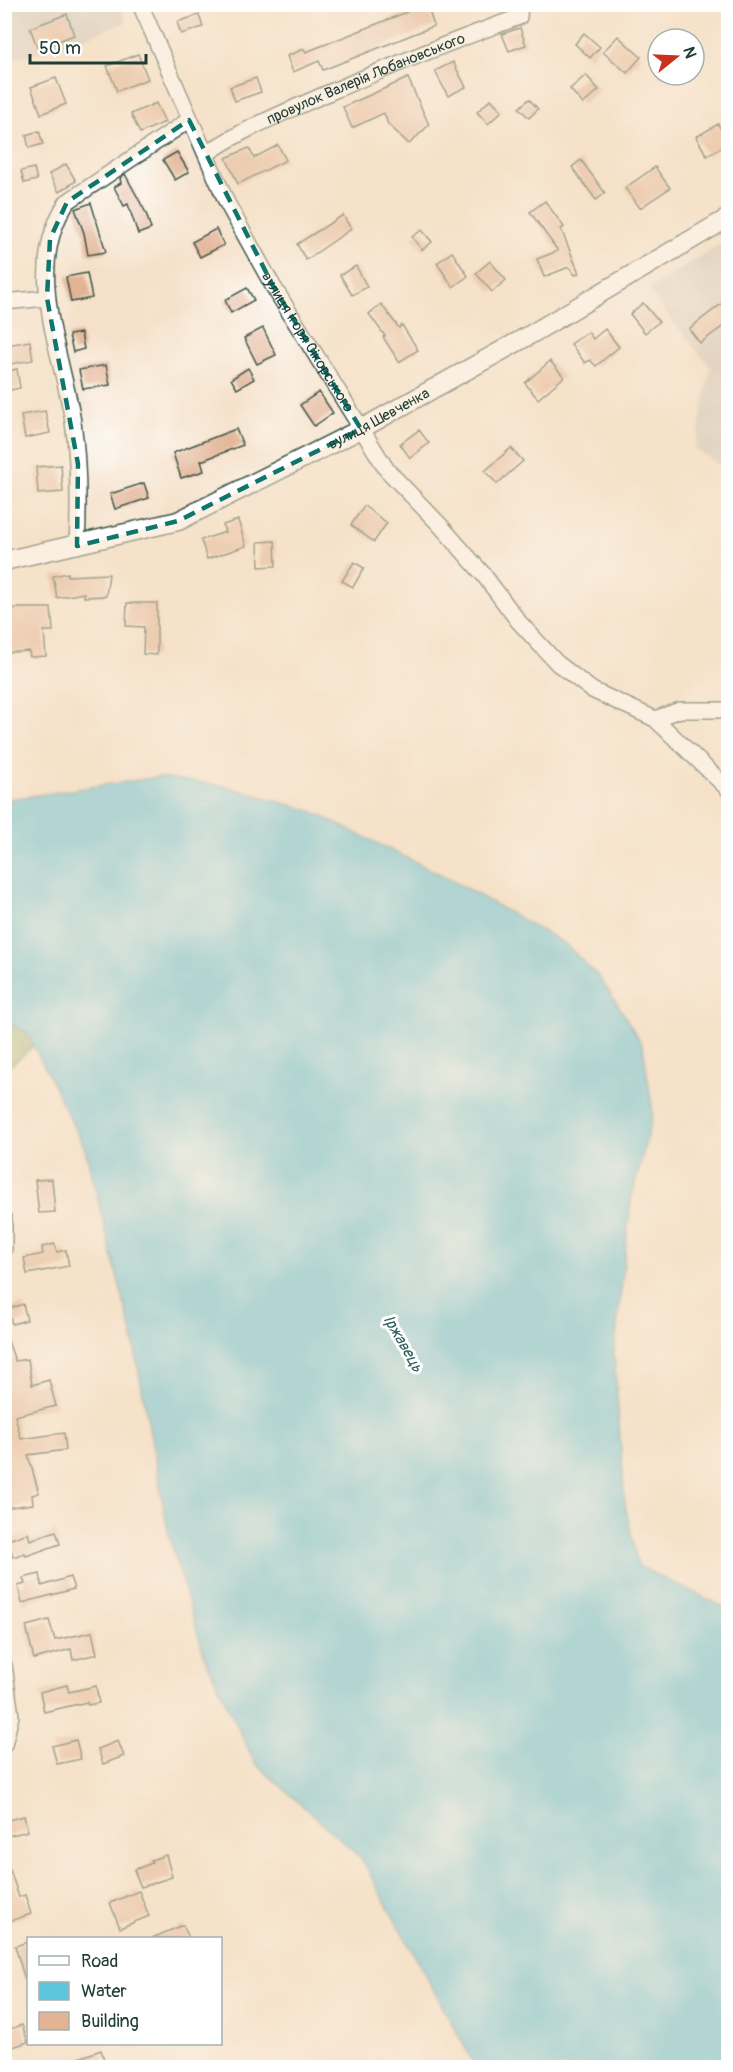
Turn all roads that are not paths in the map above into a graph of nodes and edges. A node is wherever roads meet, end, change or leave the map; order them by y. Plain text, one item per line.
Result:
1 (140, 4) edge
2 (520, 4) edge
3 (189, 120) junction
4 (206, 154) junction
5 (729, 218) edge
6 (46, 298) junction
7 (4, 302) edge
8 (361, 429) junction
9 (77, 546) junction
10 (4, 561) edge
11 (729, 710) edge
12 (655, 719) junction
13 (729, 789) edge
14 (4, 1219) edge
15 (4, 1250) edge
16 (4, 1665) edge
17 (4, 1745) edge

1 - 3 street, вулиця Ігоря Сікорського
2 - 4 street, провулок Валерія Лобановського
3 - 4 street, вулиця Ігоря Сікорського
3 - 6 street
4 - 8 street, вулиця Ігоря Сікорського
5 - 8 street, вулиця Шевченка
6 - 7 street
6 - 9 street
8 - 9 street, вулиця Шевченка
8 - 12 street, вулиця Ігоря Сікорського
9 - 10 street, вулиця Шевченка
11 - 12 street
12 - 13 street, вулиця Ігоря Сікорського
14 - 15 street
16 - 17 street

